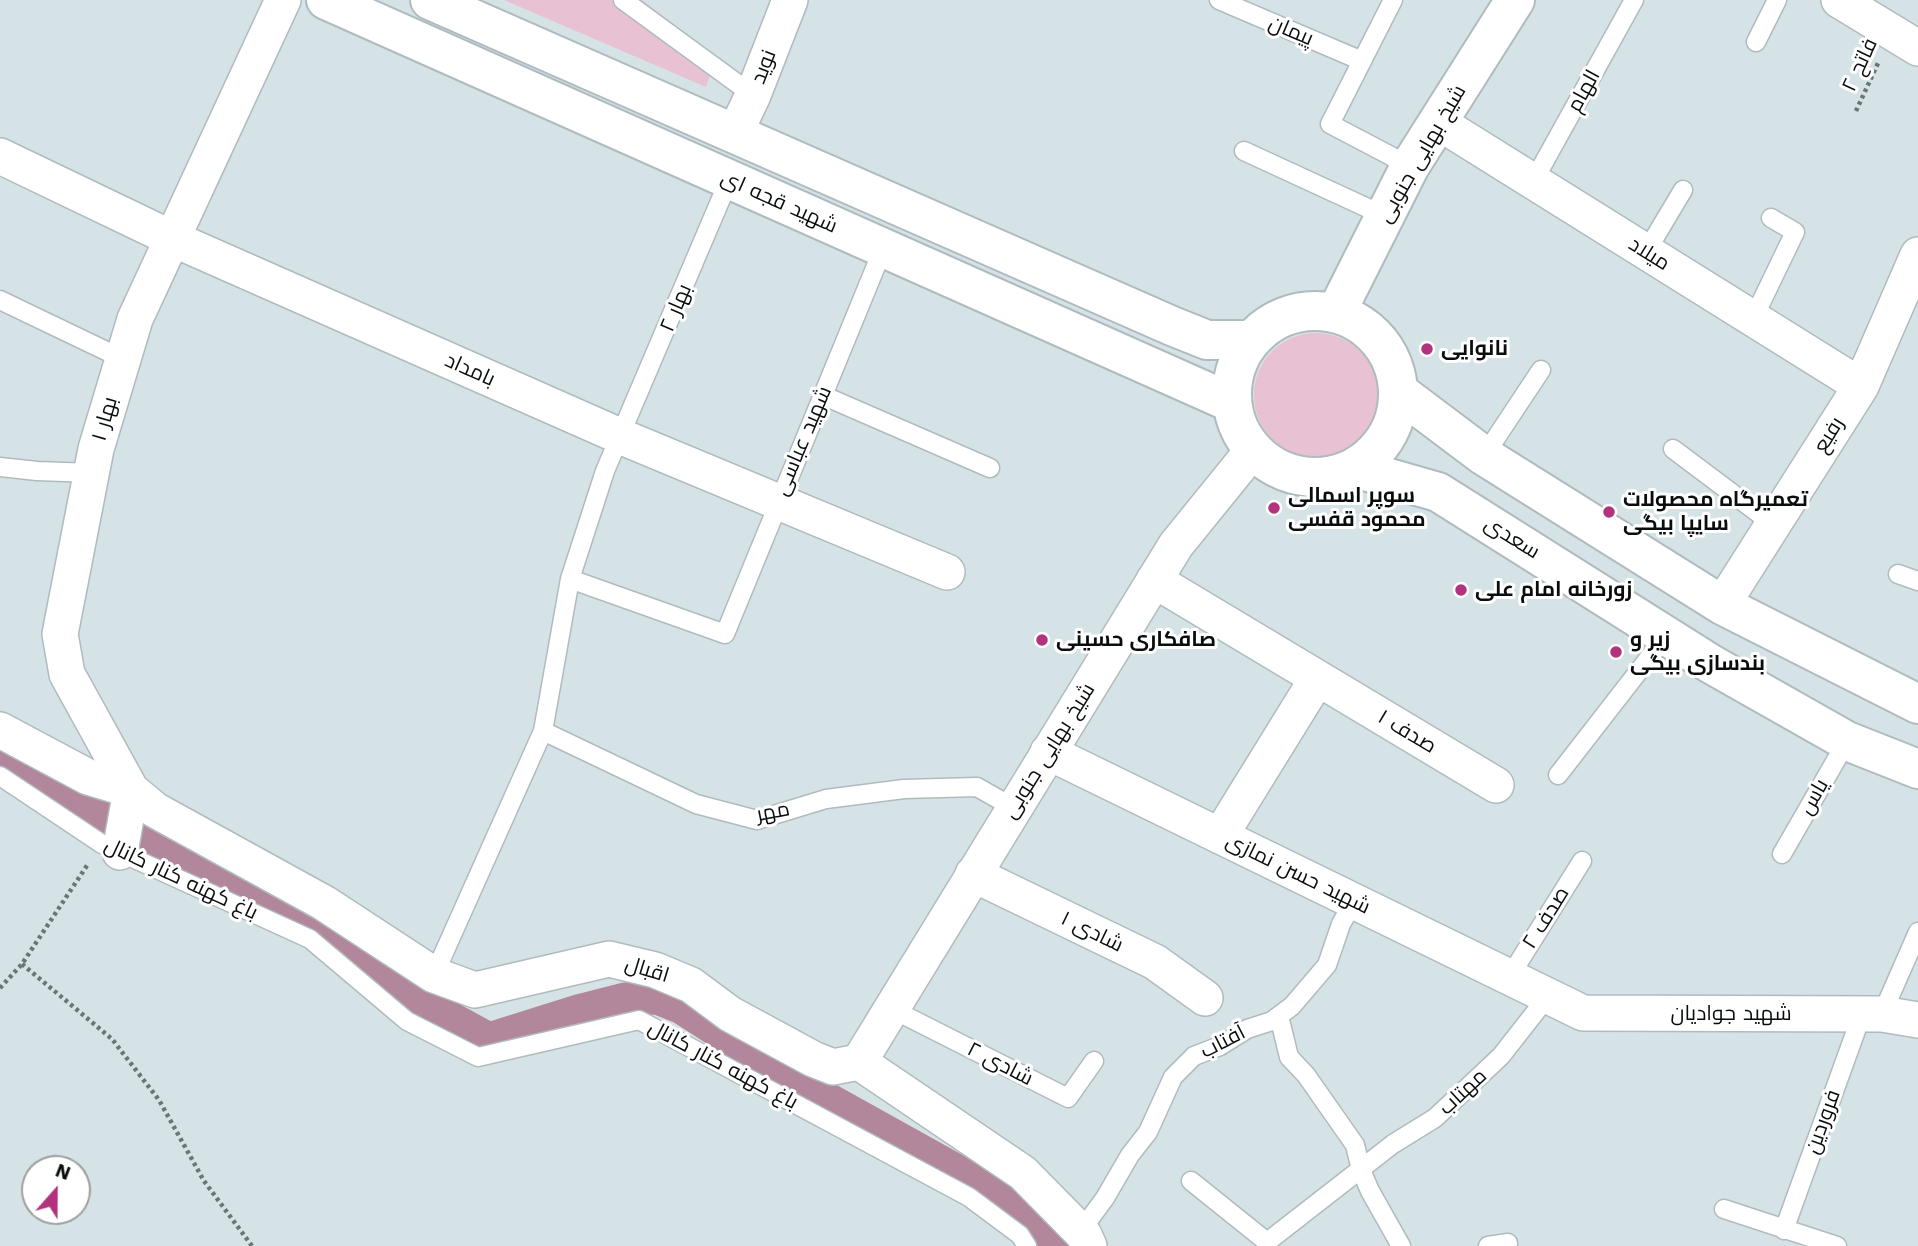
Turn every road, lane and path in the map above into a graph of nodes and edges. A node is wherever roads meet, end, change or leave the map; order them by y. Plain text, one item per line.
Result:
1 (283, 0) edge
2 (326, 0) edge
3 (430, 0) edge
4 (623, 0) edge
5 (790, 0) edge
6 (1219, 0) edge
7 (1393, 0) edge
8 (1515, 0) edge
9 (1634, 0) edge
10 (1777, 0) edge
11 (1839, 0) edge
12 (1905, 40) edge
13 (1756, 42) dead end
14 (1362, 61) junction
15 (753, 95) junction
16 (1856, 111) dead end
17 (1438, 122) junction
18 (735, 134) junction
19 (1244, 150) dead end
20 (0, 156) edge
21 (1410, 166) junction
22 (729, 180) junction
23 (1533, 182) junction
24 (1683, 190) dead end
25 (1385, 216) junction
26 (1771, 218) dead end
27 (171, 239) junction
28 (883, 249) junction
29 (1646, 252) junction
30 (1918, 255) edge
31 (0, 300) edge
32 (1336, 313) junction
33 (1753, 319) junction
34 (1251, 340) junction
35 (123, 359) junction
36 (1541, 370) dead end
37 (1861, 386) junction
38 (1399, 392) junction
39 (822, 395) junction
40 (1232, 403) junction
41 (622, 437) junction
42 (1673, 449) dead end
43 (1253, 450) junction
44 (1484, 456) junction
45 (0, 467) edge
46 (990, 468) dead end
47 (1354, 468) junction
48 (92, 472) junction
49 (778, 502) junction
50 (1773, 524) junction
51 (947, 572) dead end
52 (1898, 574) dead end
53 (570, 579) junction
54 (1154, 580) junction
55 (1918, 581) edge
56 (1722, 604) junction
57 (1667, 636) junction
58 (1317, 679) junction
59 (1918, 704) edge
60 (0, 730) edge
61 (543, 731) junction
62 (1847, 741) junction
63 (1048, 752) junction
64 (1918, 769) edge
65 (1559, 775) dead end
66 (0, 776) edge
67 (1496, 785) dead end
68 (131, 790) junction
69 (1014, 808) junction
70 (1220, 836) junction
71 (111, 848) junction
72 (1782, 854) dead end
73 (1582, 861) dead end
74 (974, 874) junction
75 (1354, 901) junction
76 (1918, 932) edge
77 (22, 964) junction
78 (434, 975) junction
79 (1510, 976) junction
80 (0, 988) edge
81 (1548, 996) junction
82 (1205, 998) dead end
83 (892, 1009) junction
84 (1872, 1014) junction
85 (1279, 1016) junction
86 (1918, 1020) edge
87 (1094, 1061) dead end
88 (859, 1062) junction
89 (1361, 1170) junction
90 (1191, 1181) dead end
91 (1724, 1209) dead end
92 (1784, 1230) junction
93 (1085, 1239) edge
94 (1508, 1243) dead end
95 (252, 1246) edge
96 (1027, 1246) edge
97 (1401, 1246) edge
98 (1488, 1246) edge
99 (1837, 1246) edge

1 - 27 street, بهار ۱
2 - 22 main road, شهید قجه ای
3 - 18 main road
4 - 15 lane
5 - 15 street, نوید
6 - 14 lane, پیمان
7 - 14 lane
8 - 17 main road, شیخ بهایی جنوبی
9 - 23 lane, الهام
10 - 13 lane
11 - 12 street
12 - 16 path, فاتح ۲
14 - 21 lane
15 - 18 street, نوید
17 - 21 main road, شیخ بهایی جنوبی
17 - 23 street, میلاد
18 - 34 main road
19 - 25 lane
20 - 27 street, بامداد
21 - 25 main road, شیخ بهایی جنوبی
22 - 28 main road, شهید قجه ای
22 - 41 lane, بهار ۲
23 - 29 street, میلاد
24 - 29 lane
25 - 32 main road, شیخ بهایی جنوبی
26 - 33 lane
27 - 35 street, بهار ۱
27 - 41 street, بامداد
28 - 39 lane, شهید عباسی
28 - 40 main road, شهید قجه ای
29 - 33 street, میلاد
30 - 37 street, رفیع
31 - 35 lane
32 - 34 main road
32 - 38 main road
33 - 37 street, میلاد
34 - 40 main road
35 - 48 street, بهار ۱
36 - 44 lane
37 - 50 street, رفیع
38 - 44 main road
38 - 47 main road
39 - 46 lane
39 - 49 lane, شهید عباسی
40 - 43 main road
41 - 49 street, بامداد
41 - 53 lane
42 - 50 lane
43 - 47 main road
43 - 54 street, شیخ بهایی جنوبی
44 - 56 main road
45 - 48 lane
47 - 57 main road, سعدی
48 - 68 street, بهار ۱
49 - 51 street, بامداد
49 - 53 lane, شهید عباسی
50 - 56 street, رفیع
52 - 55 lane
53 - 61 lane
54 - 58 street, صدف ۱
54 - 63 street, شیخ بهایی جنوبی
56 - 59 main road
57 - 62 main road, سعدی
57 - 65 lane
58 - 67 street, صدف ۱
58 - 70 street
60 - 68 street
61 - 69 lane, مهر
61 - 78 lane
62 - 64 main road, سعدی
62 - 72 lane, یاس
63 - 69 street, شیخ بهایی جنوبی
63 - 70 street, شهید حسن نمازی
66 - 71 lane, باغ کهنه کنار کانال
68 - 71 street
68 - 78 street, اقبال
69 - 74 street, شیخ بهایی جنوبی
70 - 75 street, شهید حسن نمازی
71 - 77 path
71 - 96 lane, باغ کهنه کنار کانال
73 - 79 lane, صدف ۲
74 - 82 street, شادی ۱
74 - 83 street, شیخ بهایی جنوبی
75 - 79 street, شهید حسن نمازی
75 - 85 lane, آفتاب
76 - 84 lane, فروردین
77 - 80 path
77 - 95 path
78 - 88 street, اقبال
79 - 81 street, شهید حسن نمازی
81 - 84 street, شهید جوادیان
81 - 89 lane, مهتاب
83 - 87 lane, شادی ۲
83 - 88 street, شیخ بهایی جنوبی
84 - 86 street, شهید جوادیان
84 - 92 lane, فروردین
85 - 89 lane
85 - 93 lane, آفتاب
88 - 93 street
89 - 90 lane, مهتاب
89 - 97 lane
91 - 92 lane
92 - 99 lane
94 - 98 lane

